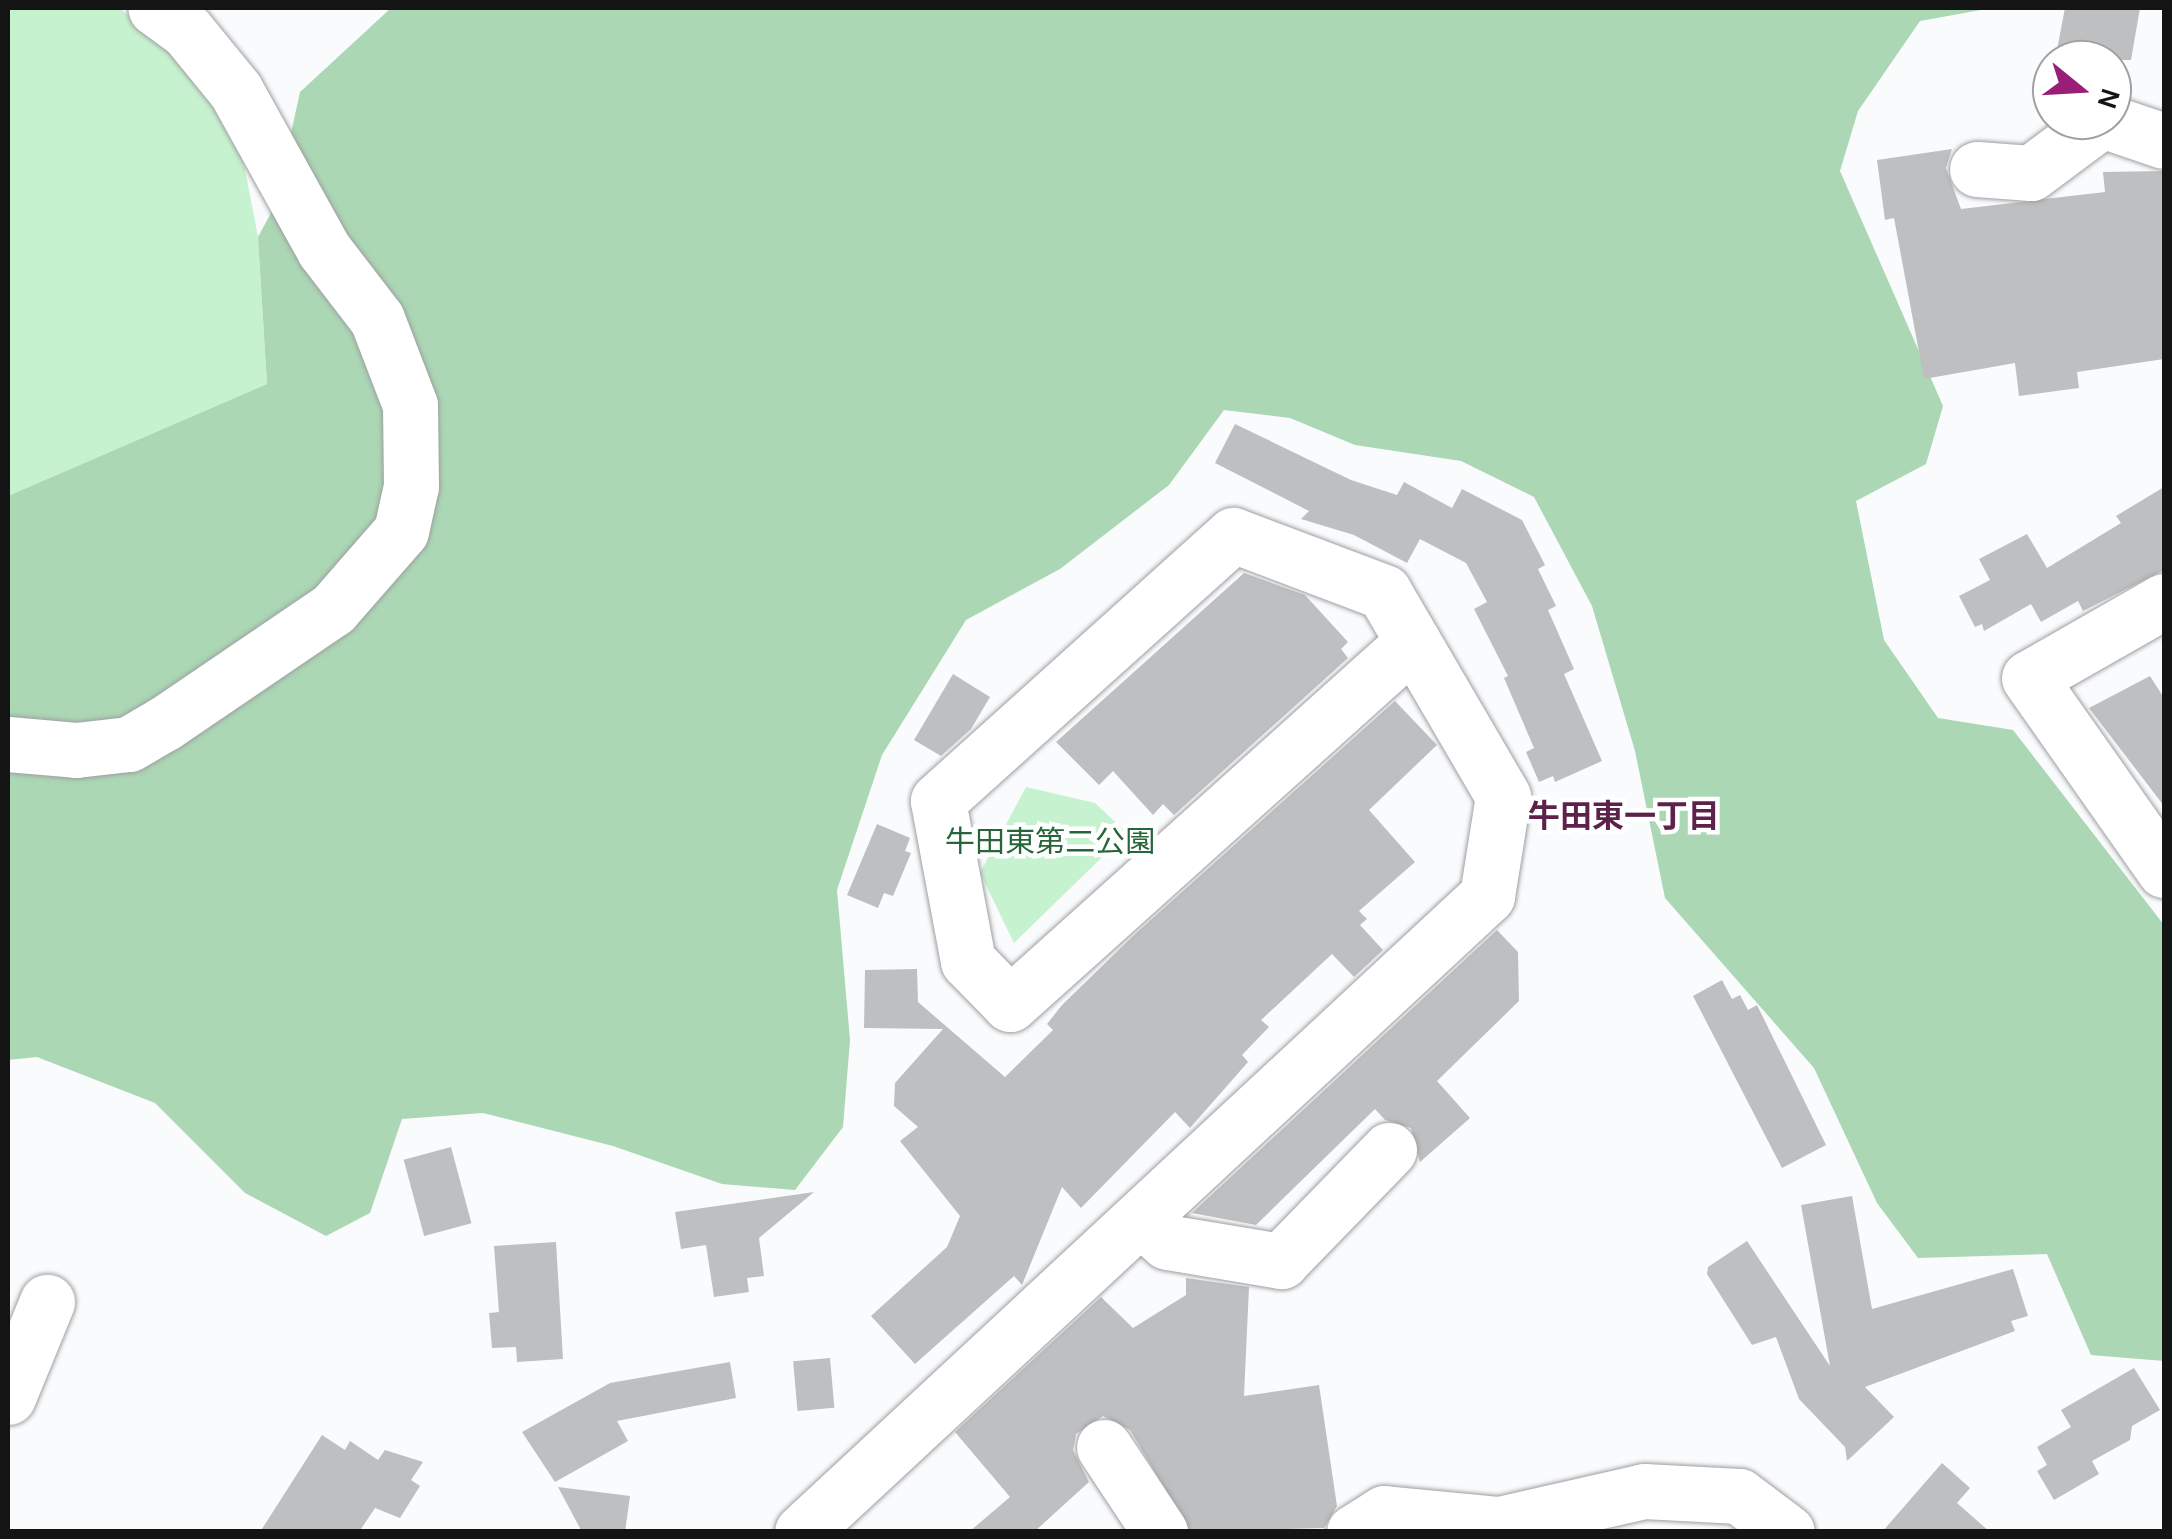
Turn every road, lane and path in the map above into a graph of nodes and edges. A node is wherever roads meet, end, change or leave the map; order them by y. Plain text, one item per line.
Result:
1 (156, 8) edge
2 (2164, 141) edge
3 (1977, 169) dead end
4 (2164, 601) edge
5 (1414, 642) junction
6 (8, 744) edge
7 (2164, 870) edge
8 (1389, 1150) dead end
9 (1140, 1218) junction
10 (47, 1302) dead end
11 (8, 1397) edge
12 (1104, 1446) dead end
13 (802, 1532) edge
14 (1160, 1532) edge
15 (1354, 1532) edge
16 (1788, 1532) edge

1 - 6 street
2 - 3 street
4 - 7 street
5 - 5 street
5 - 9 street
8 - 9 street
9 - 13 street
10 - 11 street
12 - 14 street
15 - 16 street

